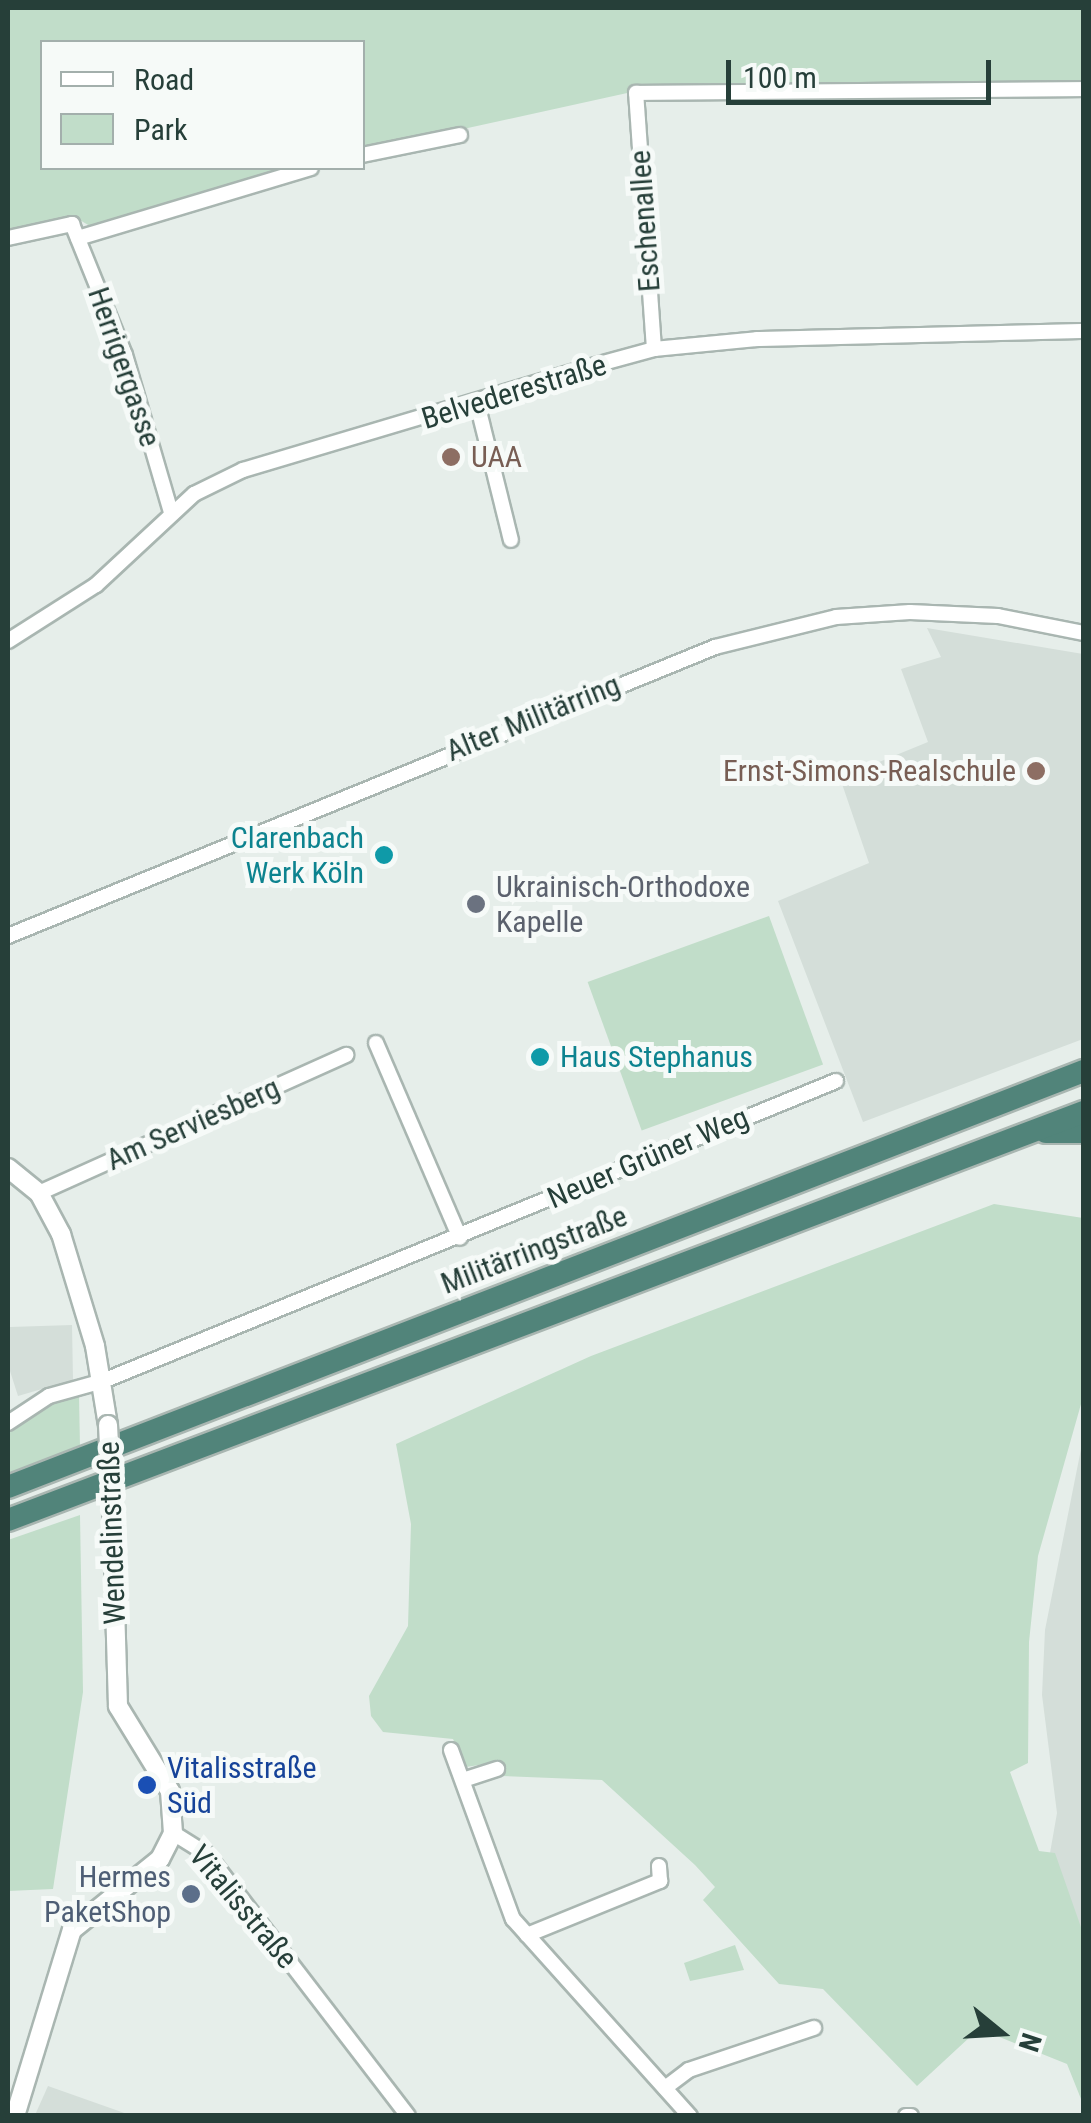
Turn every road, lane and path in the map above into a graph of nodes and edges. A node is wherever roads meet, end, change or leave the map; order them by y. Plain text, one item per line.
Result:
1 (1084, 89) edge
2 (460, 135) dead end
3 (365, 155) edge
4 (304, 170) edge
5 (75, 231) junction
6 (8, 238) edge
7 (1084, 331) edge
8 (654, 350) junction
9 (477, 402) junction
10 (171, 512) junction
11 (511, 540) dead end
12 (1084, 634) edge
13 (8, 641) edge
14 (8, 936) edge
15 (376, 1043) dead end
16 (346, 1055) dead end
17 (1084, 1071) edge
18 (836, 1081) dead end
19 (1084, 1112) edge
20 (1032, 1132) junction
21 (1084, 1132) edge
22 (8, 1168) edge
23 (39, 1194) junction
24 (460, 1238) junction
25 (103, 1381) junction
26 (8, 1422) edge
27 (8, 1487) edge
28 (8, 1520) edge
29 (116, 1686) joint
30 (451, 1750) dead end
31 (497, 1769) dead end
32 (463, 1780) junction
33 (172, 1834) junction
34 (659, 1866) dead end
35 (527, 1935) junction
36 (814, 2028) dead end
37 (664, 2088) junction
38 (15, 2116) edge
39 (408, 2116) edge
40 (690, 2116) edge

1 - 8 street, Eschenallee
2 - 3 street
4 - 5 street
5 - 6 street
5 - 10 street, Herrigergasse
7 - 8 street, Belvederestraße
8 - 9 street, Belvederestraße
9 - 10 street, Belvederestraße
9 - 11 street
10 - 13 street, Belvederestraße
12 - 14 street, Alter Militärring
15 - 24 street
16 - 23 street, Am Serviesberg
17 - 27 highway, Militärringstraße
18 - 24 street, Neuer Grüner Weg
19 - 20 highway
20 - 21 highway
20 - 28 highway
22 - 23 street, Wendelinstraße
23 - 25 street, Wendelinstraße
24 - 25 street, Neuer Grüner Weg
25 - 26 street
25 - 29 street, Wendelinstraße, bridge
29 - 33 street, Vitalisstraße
30 - 32 street
31 - 32 street
32 - 35 street
33 - 38 street
33 - 39 street, Vitalisstraße
34 - 35 street
35 - 37 street
36 - 37 street
37 - 40 street

